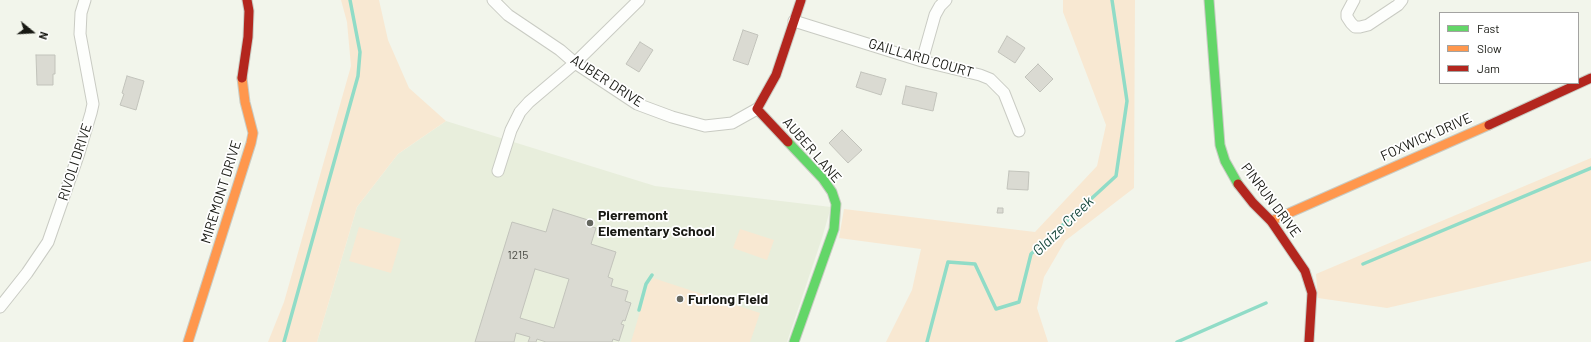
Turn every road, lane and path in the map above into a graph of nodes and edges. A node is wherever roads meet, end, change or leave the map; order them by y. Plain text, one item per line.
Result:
1 (85, 0) edge
2 (247, 0) edge
3 (493, 0) edge
4 (640, 0) edge
5 (802, 0) edge
6 (946, 0) edge
7 (1209, 0) edge
8 (1354, 0) edge
9 (1402, 0) edge
10 (794, 21) junction
11 (922, 61) junction
12 (575, 63) junction
13 (1591, 78) edge
14 (1578, 84) edge
15 (1579, 84) edge
16 (757, 109) junction
17 (1019, 131) dead end
18 (498, 171) dead end
19 (1271, 221) junction
20 (0, 307) edge
21 (188, 342) edge
22 (794, 342) edge
23 (1309, 342) edge

1 - 20 street, RIVOLI DRIVE
2 - 21 street, MIREMONT DRIVE
3 - 12 street, AUBER DRIVE
4 - 12 street
5 - 10 street
6 - 11 street
7 - 19 street, PINRUN DRIVE
8 - 9 street
10 - 11 street, GAILLARD COURT
10 - 16 street
11 - 17 street, GAILLARD COURT
12 - 16 street, AUBER DRIVE
12 - 18 street
13 - 15 street, FOXWICK DRIVE
14 - 19 street, FOXWICK DRIVE
16 - 22 street, AUBER LANE
19 - 23 street, PINRUN DRIVE

